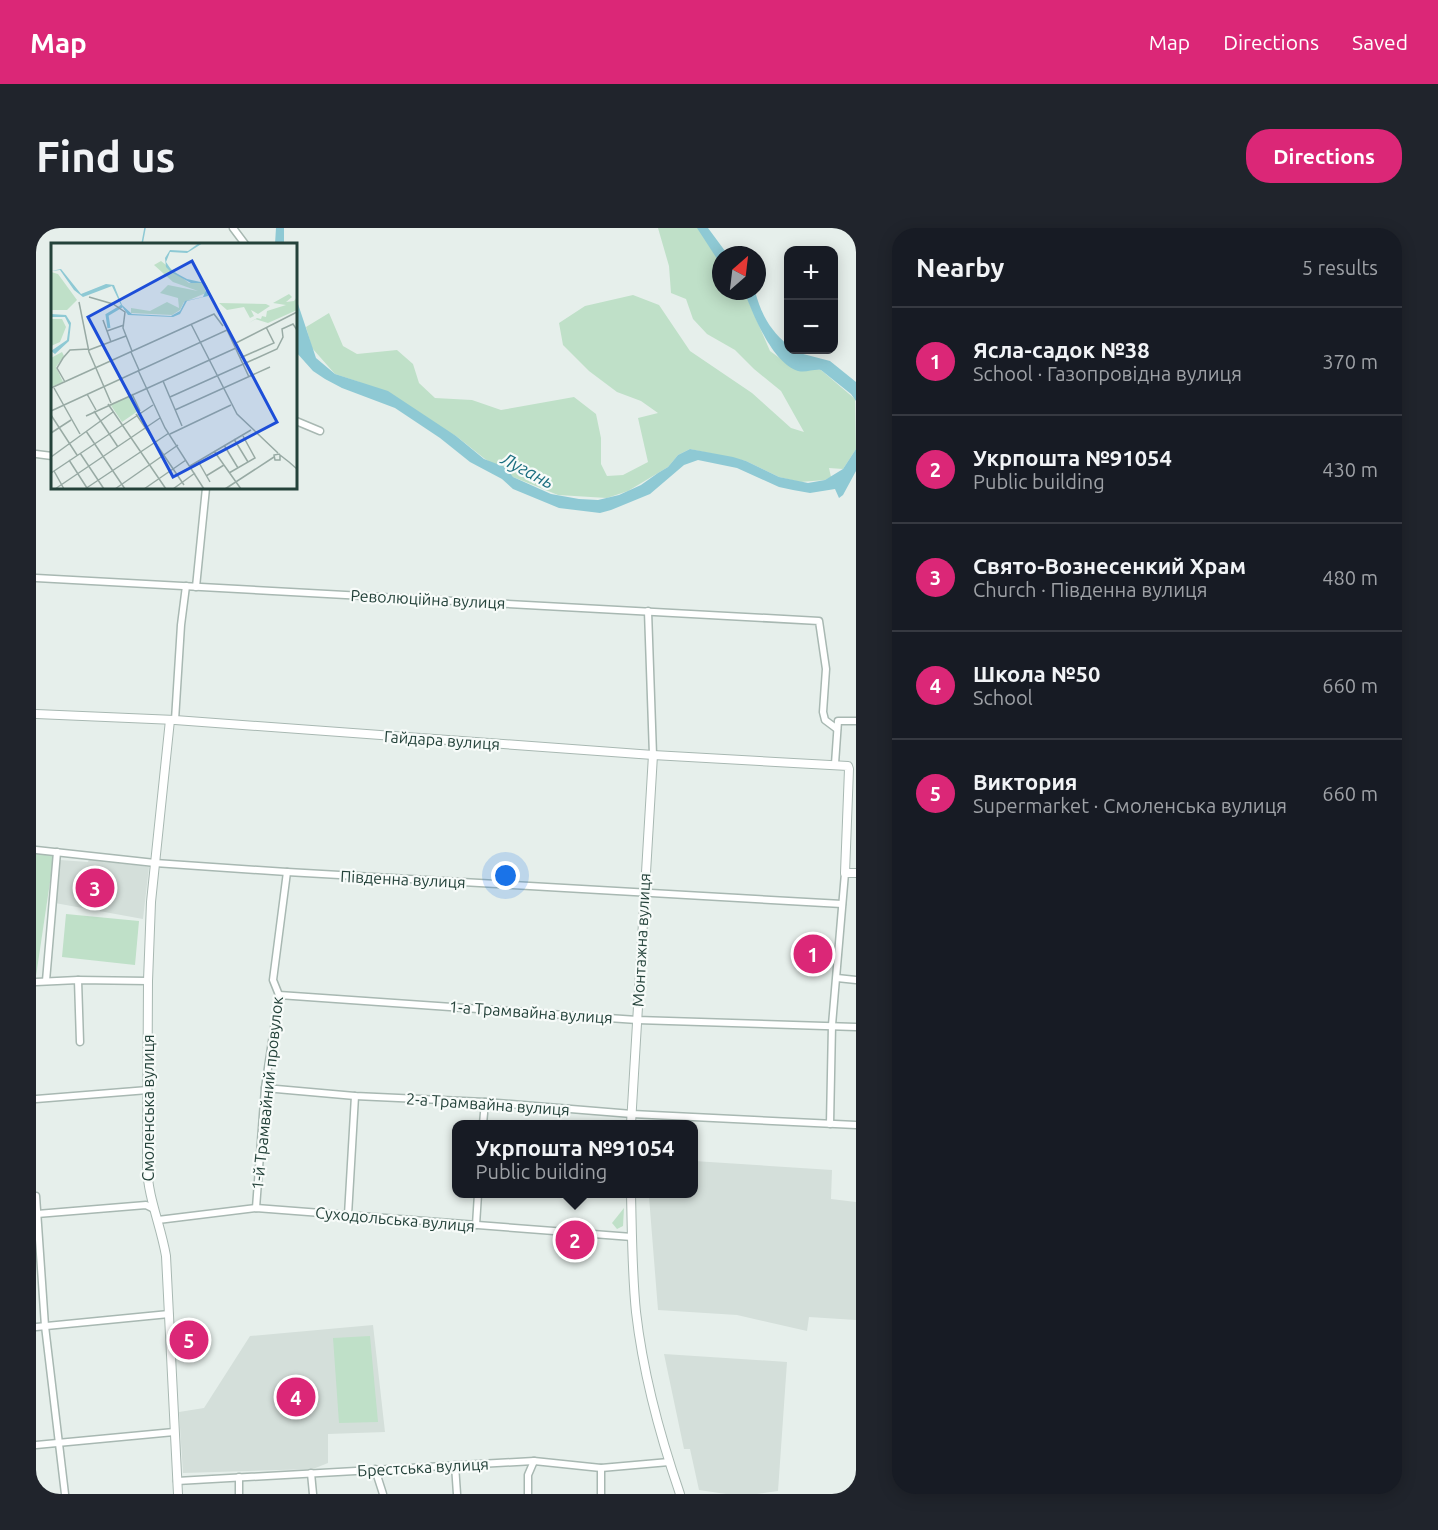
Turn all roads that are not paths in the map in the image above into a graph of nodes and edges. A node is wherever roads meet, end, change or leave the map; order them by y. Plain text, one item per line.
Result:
1 (233, 228) edge
2 (244, 243) edge
3 (297, 421) edge
4 (320, 431) dead end
5 (36, 454) edge
6 (51, 456) edge
7 (206, 489) edge
8 (36, 578) edge
9 (186, 586) junction
10 (196, 587) junction
11 (648, 611) junction
12 (36, 714) edge
13 (173, 720) junction
14 (856, 721) edge
15 (837, 729) junction
16 (652, 755) junction
17 (835, 765) junction
18 (36, 850) edge
19 (57, 852) junction
20 (155, 863) junction
21 (287, 873) junction
22 (845, 873) junction
23 (856, 873) edge
24 (644, 893) junction
25 (842, 904) junction
26 (837, 978) junction
27 (78, 980) junction
28 (856, 980) edge
29 (46, 981) junction
30 (148, 981) junction
31 (36, 982) edge
32 (279, 995) junction
33 (637, 1020) junction
34 (832, 1025) junction
35 (856, 1027) edge
36 (80, 1042) dead end
37 (265, 1088) junction
38 (148, 1090) junction
39 (356, 1096) junction
40 (36, 1099) edge
41 (485, 1102) junction
42 (632, 1114) junction
43 (483, 1120) edge
44 (632, 1120) edge
45 (830, 1124) junction
46 (856, 1125) edge
47 (36, 1196) edge
48 (478, 1198) edge
49 (631, 1198) edge
50 (256, 1208) junction
51 (154, 1209) junction
52 (37, 1214) edge
53 (348, 1215) junction
54 (158, 1220) junction
55 (476, 1225) junction
56 (632, 1238) junction
57 (169, 1314) junction
58 (45, 1326) junction
59 (36, 1327) edge
60 (174, 1432) junction
61 (58, 1442) junction
62 (36, 1444) edge
63 (534, 1461) junction
64 (669, 1462) junction
65 (455, 1465) junction
66 (601, 1468) junction
67 (375, 1469) junction
68 (311, 1473) junction
69 (239, 1477) junction
70 (177, 1480) junction
71 (65, 1494) edge
72 (178, 1494) edge
73 (239, 1494) edge
74 (313, 1494) edge
75 (383, 1494) edge
76 (457, 1494) edge
77 (528, 1494) edge
78 (601, 1494) edge
79 (680, 1494) edge

1 - 2 street
3 - 4 street
5 - 6 street
7 - 10 street
8 - 9 street, Революційна вулиця
9 - 10 street, Революційна вулиця
9 - 13 street
10 - 11 street, Революційна вулиця
11 - 15 street, Революційна вулиця
11 - 16 street
12 - 13 street, Гайдара вулиця
13 - 16 street, Гайдара вулиця
13 - 20 street, Смоленська вулиця
14 - 15 street
15 - 17 street
16 - 17 street, Гайдара вулиця
16 - 24 street, Монтажна вулиця
17 - 22 street, Гайдара вулиця
18 - 19 street, Південна вулиця
19 - 20 street, Південна вулиця
19 - 29 street
20 - 21 street, Південна вулиця
20 - 30 street, Смоленська вулиця
21 - 24 street, Південна вулиця
21 - 32 street, 1-й Трамвайний провулок
22 - 23 street
22 - 25 street
24 - 25 street, Південна вулиця
24 - 33 street, Монтажна вулиця
25 - 26 street
26 - 28 street
26 - 34 street
27 - 29 street
27 - 30 street
27 - 36 street
29 - 31 street
30 - 38 street, Смоленська вулиця
32 - 33 street, 1-а Трамвайна вулиця
32 - 37 street, 1-й Трамвайний провулок
33 - 34 street, 1-а Трамвайна вулиця
33 - 42 street, Монтажна вулиця
34 - 35 street, 1-а Трамвайна вулиця
34 - 45 street
37 - 39 street, 2-а Трамвайна вулиця
37 - 50 street, 1-й Трамвайний провулок
38 - 40 street
38 - 51 street, Смоленська вулиця
39 - 41 street, 2-а Трамвайна вулиця
39 - 53 street
41 - 42 street, 2-а Трамвайна вулиця
41 - 43 street
42 - 44 street, Монтажна вулиця
42 - 45 street, 2-а Трамвайна вулиця
45 - 46 street, 2-а Трамвайна вулиця
47 - 52 street
48 - 55 street
49 - 56 street
50 - 53 street, Суходольська вулиця
50 - 54 street, Суходольська вулиця
51 - 52 street
51 - 54 street, Смоленська вулиця
52 - 58 street
53 - 55 street, Суходольська вулиця
54 - 57 street, Смоленська вулиця
55 - 56 street, Суходольська вулиця
56 - 64 street
57 - 58 street
57 - 60 street, Смоленська вулиця
58 - 59 street
58 - 61 street
60 - 61 street
60 - 70 street, Смоленська вулиця
61 - 62 street
61 - 71 street
63 - 65 street, Брестська вулиця
63 - 66 street, Брестська вулиця
63 - 77 street
64 - 66 street, Брестська вулиця
64 - 79 street
65 - 67 street, Брестська вулиця
65 - 76 street
66 - 78 street
67 - 68 street, Брестська вулиця
67 - 75 street
68 - 69 street, Брестська вулиця
68 - 74 street
69 - 70 street, Брестська вулиця
69 - 73 street
70 - 72 street, Смоленська вулиця

